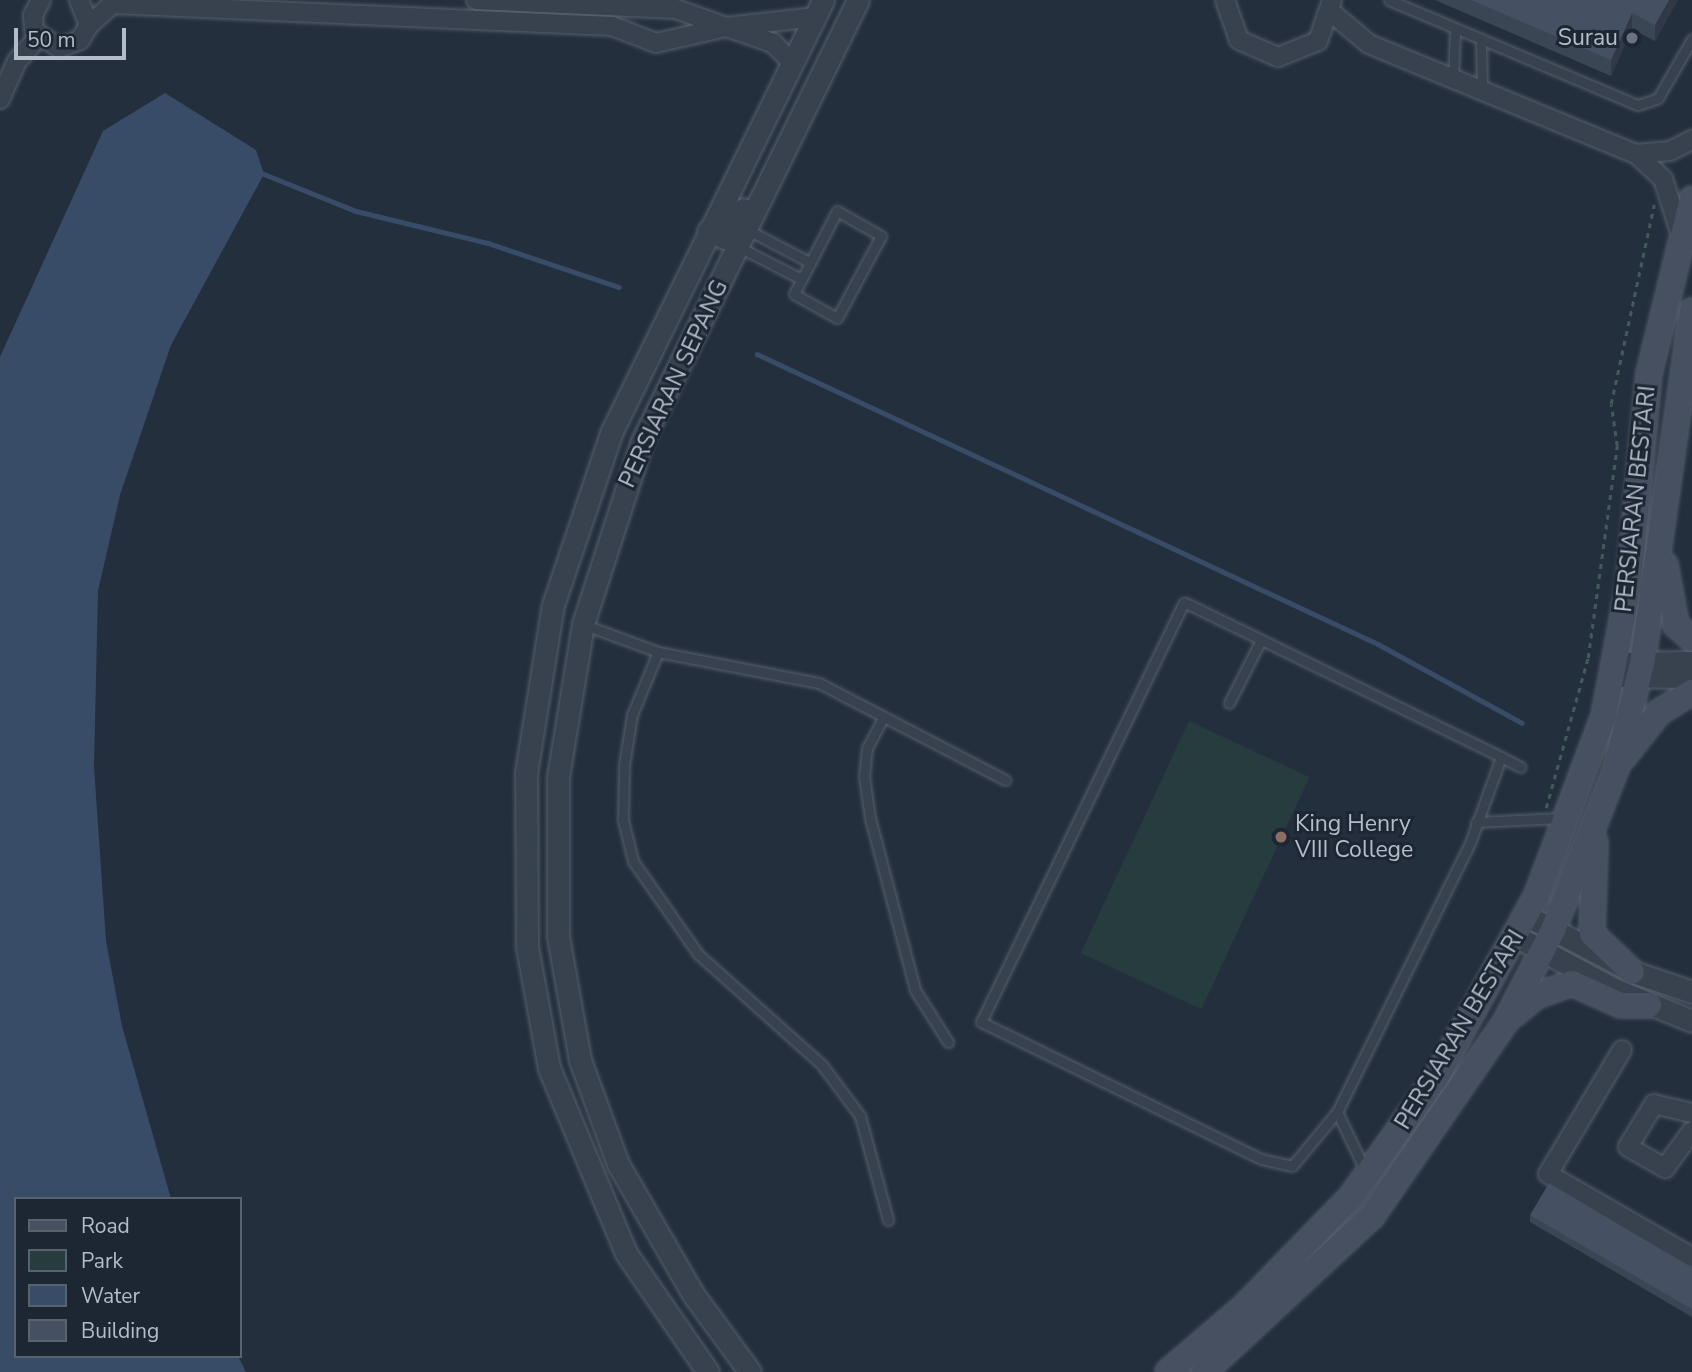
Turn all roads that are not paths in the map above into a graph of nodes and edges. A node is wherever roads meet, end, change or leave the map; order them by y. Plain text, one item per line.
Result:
1 (41, 0) edge
2 (79, 0) edge
3 (477, 0) edge
4 (858, 0) edge
5 (1225, 0) edge
6 (1388, 0) edge
7 (1332, 7) edge
8 (819, 8) edge
9 (89, 25) junction
10 (726, 27) junction
11 (1455, 32) junction
12 (842, 33) junction
13 (38, 38) junction
14 (1692, 39) edge
15 (1318, 41) junction
16 (1481, 43) junction
17 (1369, 44) junction
18 (792, 63) junction
19 (1453, 80) junction
20 (1482, 92) junction
21 (0, 99) edge
22 (1692, 140) edge
23 (1636, 154) junction
24 (1692, 199) edge
25 (708, 231) junction
26 (1681, 235) junction
27 (743, 239) junction
28 (809, 262) junction
29 (801, 279) junction
30 (1665, 295) junction
31 (1691, 317) edge
32 (1692, 386) edge
33 (1670, 444) junction
34 (1661, 547) junction
35 (583, 624) junction
36 (1692, 639) edge
37 (1261, 640) junction
38 (658, 652) junction
39 (1692, 662) edge
40 (1614, 670) junction
41 (1641, 671) junction
42 (1692, 677) edge
43 (1692, 692) edge
44 (1229, 703) dead end
45 (883, 718) junction
46 (1501, 757) junction
47 (1521, 767) dead end
48 (1616, 768) junction
49 (1005, 780) dead end
50 (1569, 817) junction
51 (1476, 822) junction
52 (1594, 831) junction
53 (1522, 926) junction
54 (1548, 941) junction
55 (1632, 972) junction
56 (1692, 992) edge
57 (1649, 1005) junction
58 (1506, 1021) junction
59 (1692, 1021) edge
60 (948, 1042) dead end
61 (1622, 1050) dead end
62 (1337, 1112) junction
63 (1692, 1113) edge
64 (1692, 1132) edge
65 (1368, 1175) junction
66 (888, 1220) dead end
67 (1691, 1255) edge
68 (708, 1372) edge
69 (750, 1372) edge
70 (1168, 1372) edge
71 (1204, 1372) edge

1 - 13 street
2 - 9 street
3 - 10 street
4 - 12 street, PERSIARAN SEPANG
5 - 15 street
6 - 11 lane
7 - 15 street
7 - 17 street
8 - 10 street
8 - 18 street, PERSIARAN SEPANG
9 - 10 street
9 - 13 street
10 - 18 street
11 - 16 lane
11 - 19 lane
12 - 25 street
12 - 27 street, PERSIARAN SEPANG
13 - 21 street
14 - 16 lane
15 - 17 street
16 - 20 lane
17 - 19 street
18 - 25 street, PERSIARAN SEPANG
19 - 20 street
20 - 23 street
22 - 23 street
23 - 26 street
24 - 26 main road, PERSIARAN BESTARI
25 - 68 street, PERSIARAN SEPANG
26 - 30 main road, PERSIARAN BESTARI
27 - 28 lane
27 - 29 lane
27 - 35 street, PERSIARAN SEPANG
28 - 29 lane
28 - 29 lane
30 - 31 main road
30 - 40 main road, PERSIARAN BESTARI
31 - 33 main road, PERSIARAN BESTARI
32 - 33 lane
33 - 34 main road, PERSIARAN BESTARI
34 - 36 main road
34 - 41 main road, PERSIARAN BESTARI
35 - 38 lane
35 - 69 street, PERSIARAN SEPANG
37 - 44 lane
37 - 46 lane
37 - 62 lane
38 - 45 lane
38 - 66 lane
39 - 41 street
40 - 41 street
40 - 50 main road, PERSIARAN BESTARI
41 - 42 street
41 - 48 main road, PERSIARAN BESTARI
43 - 48 main road
45 - 49 lane
45 - 60 lane
46 - 47 lane
46 - 51 lane
48 - 52 main road, PERSIARAN BESTARI
50 - 51 lane
50 - 53 main road, PERSIARAN BESTARI
51 - 62 lane
52 - 54 main road, PERSIARAN BESTARI
52 - 55 main road
53 - 54 street
53 - 65 main road, PERSIARAN BESTARI
54 - 55 street
54 - 57 street
54 - 58 main road, PERSIARAN BESTARI
55 - 56 street
57 - 58 main road
57 - 59 street
58 - 71 main road, PERSIARAN BESTARI
61 - 67 street
62 - 65 lane
63 - 64 street
65 - 70 main road, PERSIARAN BESTARI

